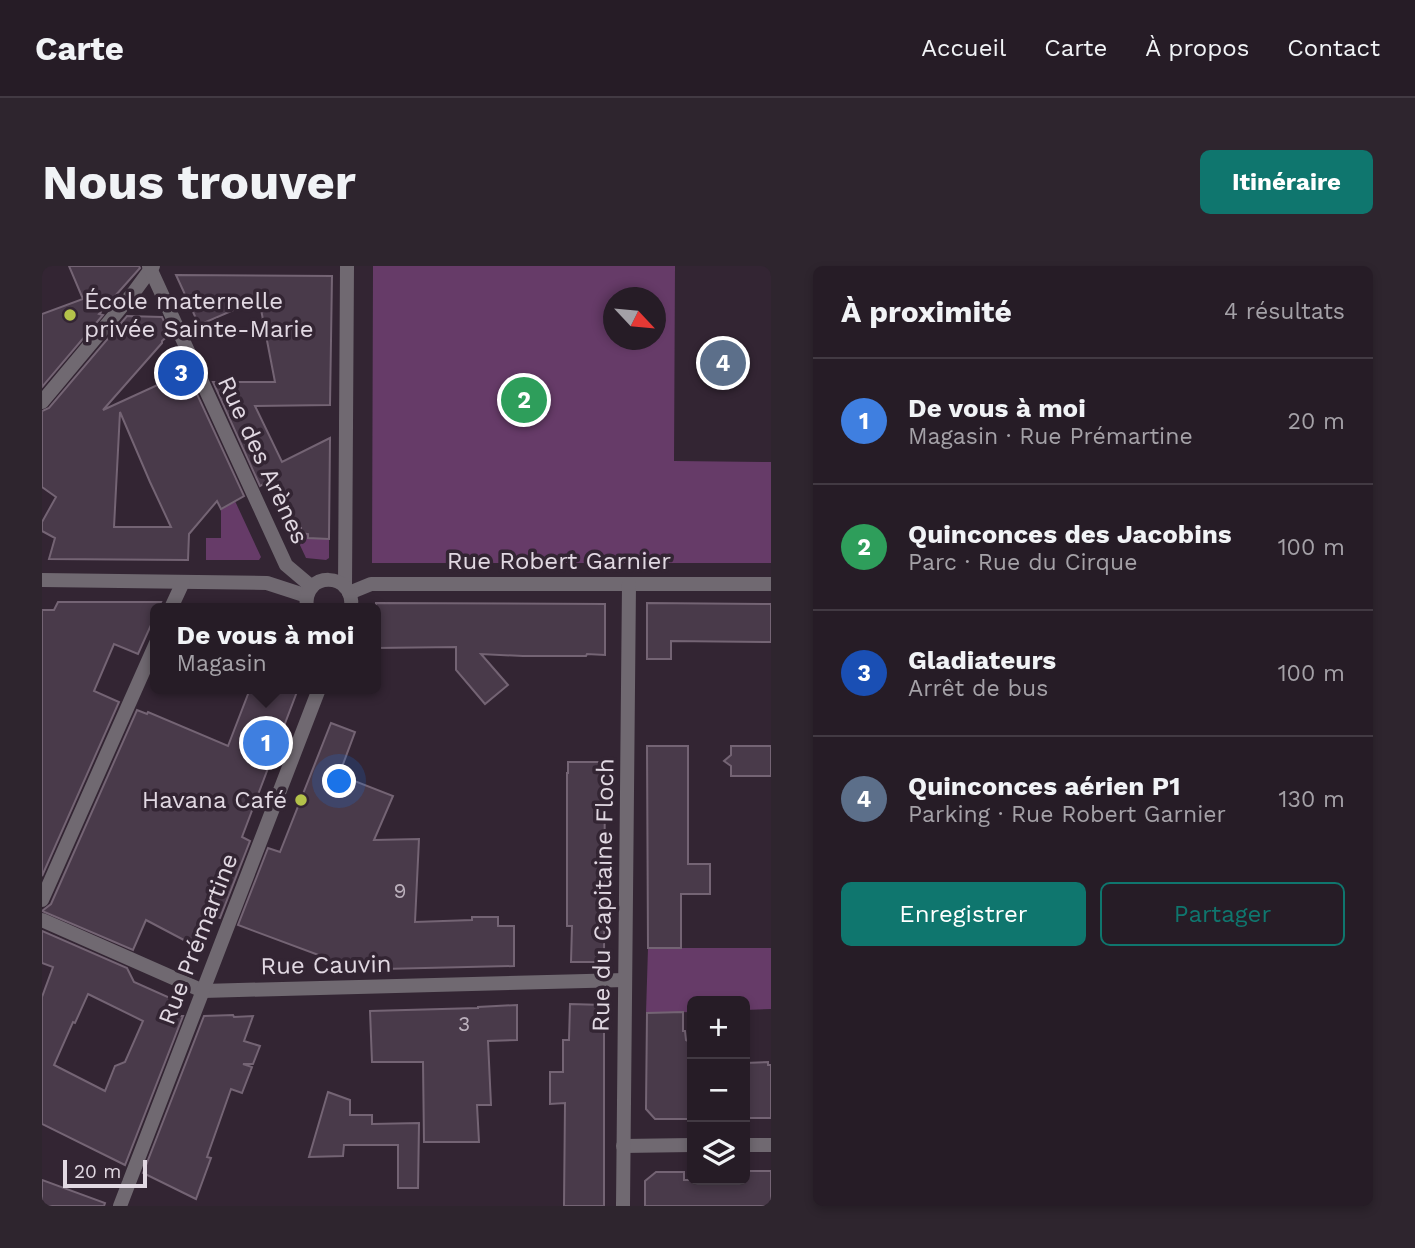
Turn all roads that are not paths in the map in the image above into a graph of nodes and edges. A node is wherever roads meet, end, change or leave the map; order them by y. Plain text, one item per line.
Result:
1 (347, 266) edge
2 (151, 267) edge
3 (42, 402) edge
4 (42, 580) edge
5 (183, 582) junction
6 (629, 584) junction
7 (771, 584) edge
8 (347, 590) junction
9 (309, 597) edge
10 (173, 603) edge
11 (352, 603) edge
12 (150, 657) edge
13 (317, 694) edge
14 (42, 900) edge
15 (42, 920) edge
16 (625, 980) junction
17 (203, 991) junction
18 (750, 1145) edge
19 (771, 1145) edge
20 (624, 1146) junction
21 (687, 1146) edge
22 (120, 1206) edge
23 (623, 1206) edge

1 - 8 street
2 - 3 street
2 - 9 street, Rue des Arènes
4 - 5 street, Rue Robert Garnier
5 - 9 street, Rue Robert Garnier
5 - 10 street
6 - 7 street, Rue Robert Garnier
6 - 8 street, Rue Robert Garnier
6 - 16 street, Rue du Capitaine Floch
8 - 9 street, Rue Robert Garnier
8 - 11 street
12 - 14 street
13 - 17 street, Rue Prémartine
15 - 17 street, Rue Cauvin
16 - 17 street, Rue Cauvin
16 - 20 street, Rue du Capitaine Floch
17 - 22 street, Rue Prémartine
18 - 19 street
20 - 21 street
20 - 23 street, Rue du Capitaine Floch

